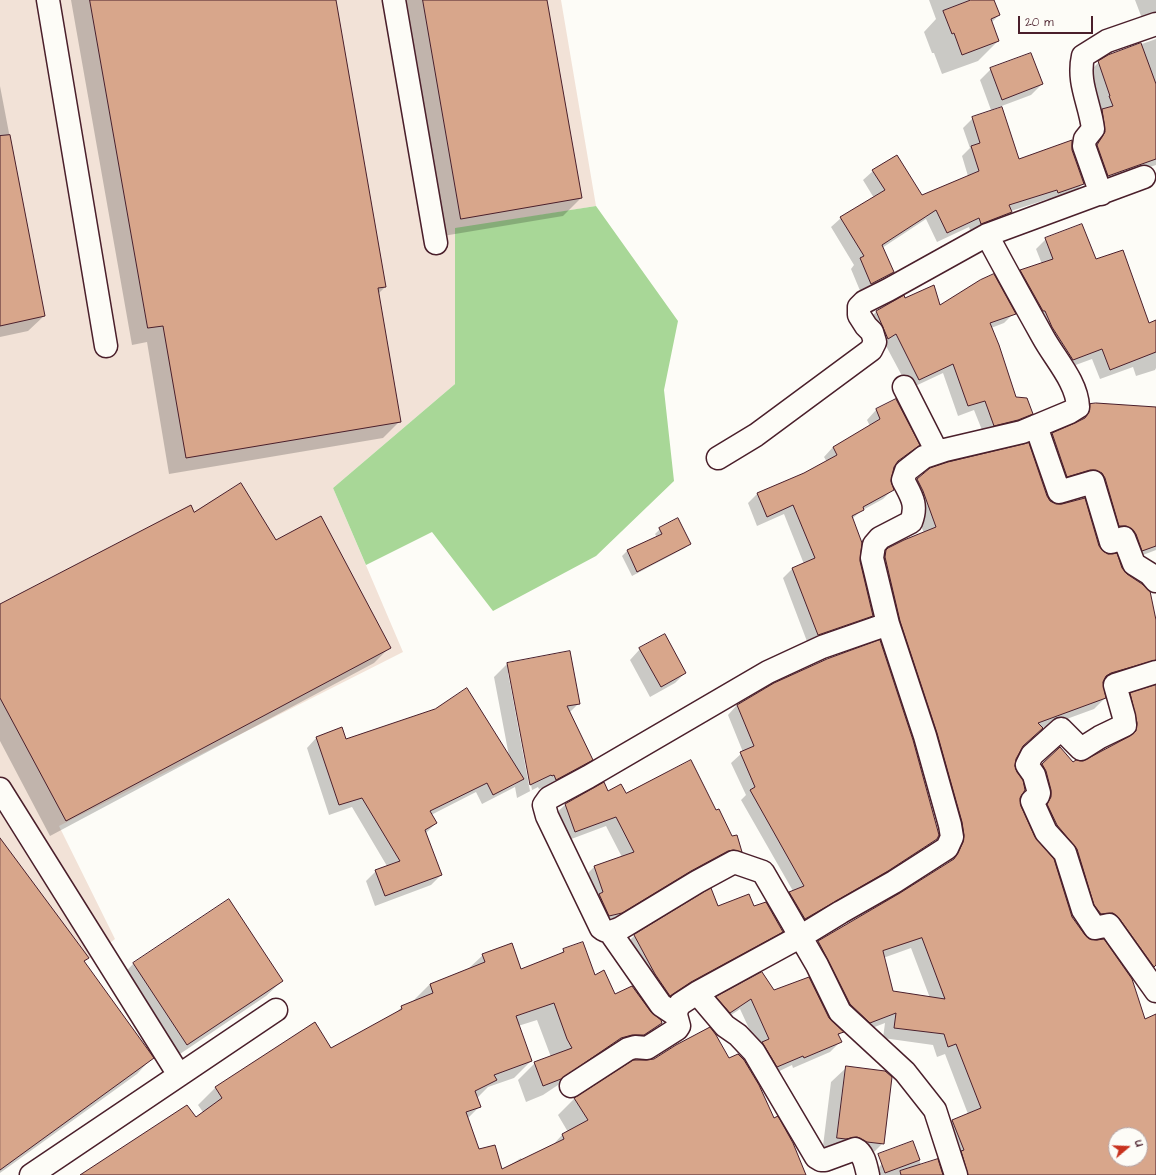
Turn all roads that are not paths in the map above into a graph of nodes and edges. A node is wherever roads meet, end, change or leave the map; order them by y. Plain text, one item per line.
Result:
1 (48, 0) edge
2 (394, 0) edge
3 (1156, 24) edge
4 (1144, 177) dead end
5 (1102, 194) junction
6 (987, 235) junction
7 (436, 243) dead end
8 (106, 346) dead end
9 (904, 387) dead end
10 (1036, 426) junction
11 (937, 452) junction
12 (718, 458) dead end
13 (1156, 581) edge
14 (888, 624) junction
15 (1156, 672) edge
16 (0, 789) edge
17 (610, 932) junction
18 (800, 937) junction
19 (1156, 991) edge
20 (697, 993) junction
21 (276, 1010) dead end
22 (676, 1015) junction
23 (179, 1075) junction
24 (570, 1086) dead end
25 (31, 1175) edge
26 (868, 1175) edge
27 (956, 1175) edge

1 - 8 street
2 - 7 street
3 - 5 street
4 - 5 street
5 - 6 street
6 - 10 street
6 - 12 street
9 - 11 street
10 - 11 street
10 - 13 street
11 - 14 street
14 - 17 street
14 - 18 street
15 - 19 street
16 - 23 street
17 - 18 street
17 - 22 street
18 - 20 street
18 - 27 street
20 - 22 street
20 - 26 street
21 - 23 street
22 - 24 street
23 - 25 street

